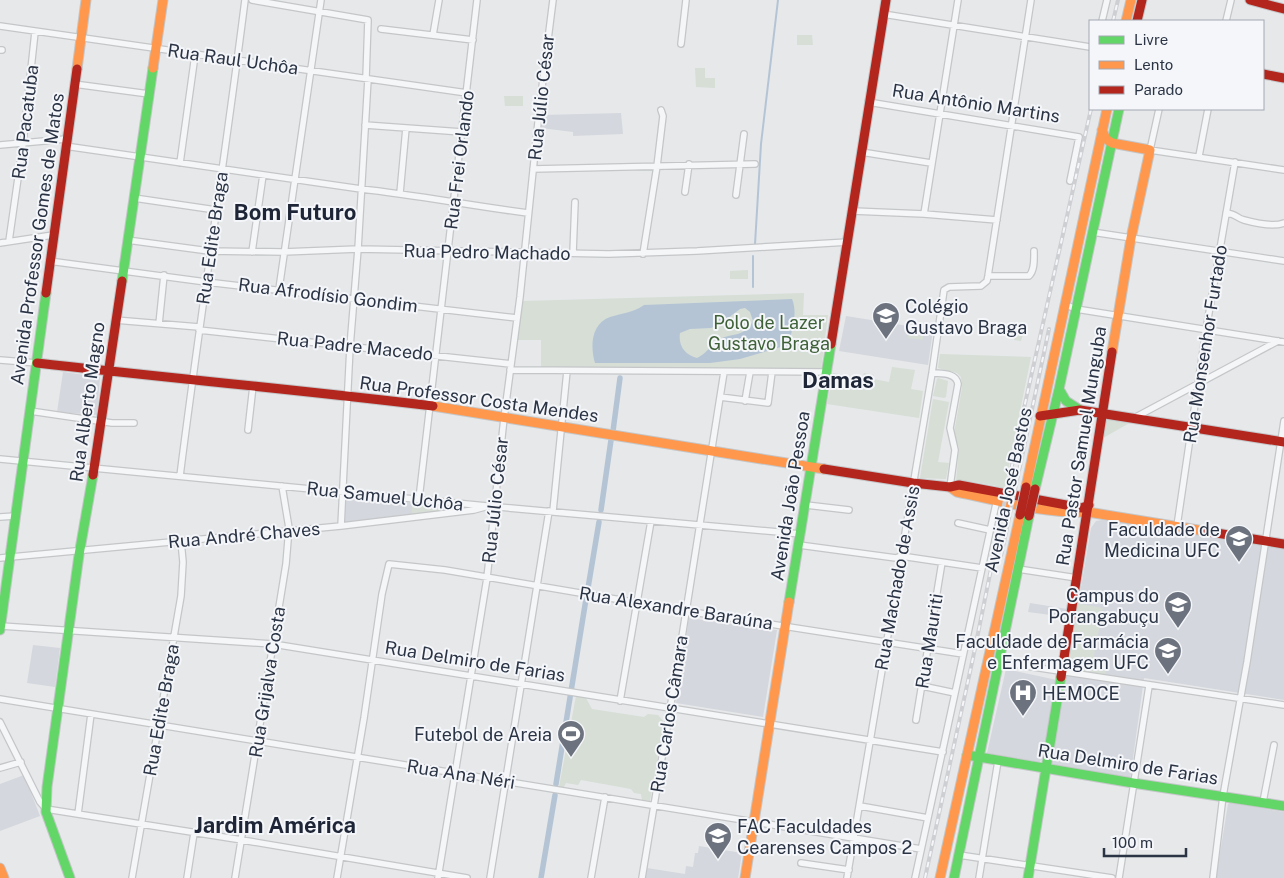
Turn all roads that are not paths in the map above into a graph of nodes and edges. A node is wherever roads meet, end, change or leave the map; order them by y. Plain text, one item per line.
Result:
1 (86, 0) edge
2 (163, 0) edge
3 (245, 0) edge
4 (252, 0) edge
5 (321, 0) edge
6 (439, 0) edge
7 (477, 0) edge
8 (552, 0) edge
9 (686, 0) edge
10 (886, 0) edge
11 (958, 0) edge
12 (1031, 0) edge
13 (1107, 0) edge
14 (1131, 0) edge
15 (1142, 0) edge
16 (1231, 0) edge
17 (1250, 0) edge
18 (1284, 8) edge
19 (320, 12) junction
20 (884, 14) junction
21 (1102, 20) edge
22 (1126, 20) edge
23 (1137, 20) edge
24 (1226, 20) edge
25 (954, 24) junction
26 (0, 26) edge
27 (381, 28) dead end
28 (35, 32) junction
29 (433, 35) junction
30 (1025, 36) junction
31 (80, 37) junction
32 (473, 40) junction
33 (681, 44) dead end
34 (1089, 47) edge
35 (156, 49) junction
36 (195, 55) junction
37 (236, 59) junction
38 (311, 70) junction
39 (1264, 74) edge
40 (1284, 78) edge
41 (367, 79) junction
42 (74, 84) junction
43 (467, 93) junction
44 (149, 94) junction
45 (868, 102) junction
46 (661, 110) dead end
47 (1107, 110) edge
48 (1119, 110) edge
49 (1159, 110) edge
50 (1208, 110) edge
51 (940, 114) junction
52 (365, 125) junction
53 (1012, 126) junction
54 (406, 128) junction
55 (1102, 130) junction
56 (462, 132) junction
57 (744, 134) dead end
58 (66, 142) junction
59 (1112, 142) junction
60 (24, 143) junction
61 (0, 145) edge
62 (1150, 150) junction
63 (862, 152) junction
64 (140, 156) junction
65 (1199, 156) junction
66 (1235, 162) junction
67 (180, 163) junction
68 (931, 163) junction
69 (689, 164) junction
70 (740, 164) junction
71 (755, 164) dead end
72 (657, 166) junction
73 (223, 169) junction
74 (533, 169) junction
75 (1284, 170) edge
76 (263, 175) junction
77 (294, 179) junction
78 (1070, 181) dead end
79 (361, 189) junction
80 (685, 192) dead end
81 (400, 193) junction
82 (736, 195) dead end
83 (134, 198) junction
84 (575, 202) dead end
85 (453, 203) junction
86 (216, 210) junction
87 (853, 211) junction
88 (528, 213) junction
89 (1226, 213) junction
90 (924, 214) junction
91 (997, 220) junction
92 (1284, 223) edge
93 (1092, 232) junction
94 (53, 235) junction
95 (1131, 238) junction
96 (127, 240) junction
97 (9, 241) junction
98 (848, 242) junction
99 (0, 243) edge
100 (358, 249) junction
101 (210, 250) junction
102 (449, 251) junction
103 (1034, 251) dead end
104 (1219, 251) junction
105 (252, 252) junction
106 (283, 252) junction
107 (525, 252) junction
108 (573, 253) junction
109 (643, 254) junction
110 (49, 261) junction
111 (1284, 261) edge
112 (123, 270) junction
113 (164, 276) junction
114 (988, 276) junction
115 (206, 282) junction
116 (279, 289) junction
117 (354, 299) junction
118 (1064, 304) junction
119 (442, 308) junction
120 (1076, 309) junction
121 (1118, 316) junction
122 (517, 318) junction
123 (116, 320) junction
124 (159, 324) junction
125 (199, 328) junction
126 (1206, 330) junction
127 (1281, 342) edge
128 (350, 347) junction
129 (437, 355) junction
130 (0, 360) edge
131 (37, 363) junction
132 (510, 367) junction
133 (567, 371) junction
134 (107, 372) junction
135 (724, 372) junction
136 (750, 372) junction
137 (772, 372) junction
138 (826, 372) junction
139 (932, 373) junction
140 (192, 380) junction
141 (1198, 384) junction
142 (253, 386) junction
143 (1059, 389) junction
144 (347, 396) junction
145 (720, 397) junction
146 (745, 401) junction
147 (431, 406) junction
148 (1080, 410) junction
149 (30, 411) junction
150 (1054, 413) junction
151 (1103, 413) junction
152 (1040, 416) junction
153 (504, 418) junction
154 (1134, 418) junction
155 (100, 420) junction
156 (1284, 422) edge
157 (134, 423) dead end
158 (561, 427) junction
159 (1192, 427) junction
160 (248, 430) dead end
161 (1282, 442) edge
162 (712, 451) junction
163 (0, 460) edge
164 (23, 462) junction
165 (94, 468) junction
166 (812, 468) junction
167 (180, 476) junction
168 (913, 484) junction
169 (282, 486) junction
170 (950, 487) junction
171 (1031, 488) junction
172 (342, 491) junction
173 (419, 498) junction
174 (997, 499) junction
175 (806, 505) junction
176 (487, 506) junction
177 (494, 506) junction
178 (1088, 509) junction
179 (849, 510) dead end
180 (551, 511) junction
181 (15, 516) junction
182 (1025, 516) junction
183 (0, 517) edge
184 (651, 520) junction
185 (958, 523) dead end
186 (700, 525) junction
187 (341, 526) junction
188 (1177, 526) junction
189 (289, 530) junction
190 (990, 530) junction
191 (801, 534) junction
192 (181, 541) junction
193 (1265, 541) junction
194 (1284, 544) edge
195 (799, 545) junction
196 (80, 549) junction
197 (10, 556) junction
198 (901, 556) junction
199 (0, 558) edge
200 (942, 562) junction
201 (982, 568) junction
202 (1018, 569) junction
203 (487, 578) junction
204 (1077, 578) junction
205 (538, 586) junction
206 (638, 602) junction
207 (686, 611) junction
208 (1, 626) edge
209 (787, 626) junction
210 (0, 630) edge
211 (68, 630) junction
212 (173, 637) junction
213 (886, 642) junction
214 (273, 644) junction
215 (928, 650) junction
216 (963, 654) junction
217 (372, 661) junction
218 (1000, 662) junction
219 (1062, 671) junction
220 (472, 677) junction
221 (521, 684) junction
222 (922, 686) junction
223 (1149, 686) junction
224 (955, 693) junction
225 (0, 698) edge
226 (1240, 698) junction
227 (620, 701) junction
228 (1284, 705) edge
229 (57, 708) junction
230 (670, 708) junction
231 (92, 714) junction
232 (916, 720) dead end
233 (0, 722) edge
234 (159, 724) junction
235 (771, 724) junction
236 (258, 741) junction
237 (870, 741) junction
238 (1274, 745) dead end
239 (943, 752) junction
240 (966, 755) junction
241 (980, 757) junction
242 (358, 758) junction
243 (998, 760) junction
244 (21, 762) junction
245 (0, 768) edge
246 (1047, 768) junction
247 (455, 773) junction
248 (506, 781) junction
249 (1134, 783) junction
250 (1223, 796) junction
251 (605, 797) junction
252 (1263, 802) junction
253 (654, 805) junction
254 (860, 806) junction
255 (1284, 806) edge
256 (46, 809) junction
257 (78, 814) junction
258 (928, 818) junction
259 (755, 822) junction
260 (141, 824) junction
261 (194, 833) junction
262 (854, 838) junction
263 (242, 840) junction
264 (921, 849) junction
265 (959, 855) junction
266 (341, 857) junction
267 (982, 859) junction
268 (801, 863) dead end
269 (1030, 866) junction
270 (0, 868) edge
271 (849, 870) junction
272 (438, 876) edge
273 (4, 878) edge
274 (70, 878) edge
275 (132, 878) edge
276 (187, 878) edge
277 (235, 878) edge
278 (337, 878) edge
279 (467, 878) edge
280 (490, 878) edge
281 (592, 878) edge
282 (642, 878) edge
283 (745, 878) edge
284 (847, 878) edge
285 (915, 878) edge
286 (940, 878) edge
287 (954, 878) edge
288 (979, 878) edge
289 (1028, 878) edge
290 (1112, 878) edge
291 (1119, 878) edge
292 (1213, 878) edge

1 - 31 main road, Avenida Professor Gomes de Matos
2 - 35 main road, Rua Alberto Magno
3 - 37 street, Rua Edite Braga
4 - 19 street
5 - 19 street
6 - 29 street
7 - 32 street, Rua Frei Orlando
8 - 74 street, Rua Júlio César
9 - 33 street
10 - 20 main road, Avenida João Pessoa
11 - 25 street
12 - 30 street
13 - 21 street
14 - 22 main road
15 - 23 main road
16 - 24 street
17 - 18 main road
19 - 38 street
19 - 41 street
20 - 25 street
20 - 45 main road, Avenida João Pessoa
25 - 30 street
25 - 51 street
26 - 28 street, Rua Raul Uchôa
27 - 29 street
28 - 31 street, Rua Raul Uchôa
28 - 60 street, Rua Pacatuba
29 - 32 street
30 - 34 street
30 - 53 street
31 - 35 street, Rua Raul Uchôa
31 - 42 main road, Avenida Professor Gomes de Matos
32 - 43 street, Rua Frei Orlando
35 - 36 street, Rua Raul Uchôa
35 - 44 main road, Rua Alberto Magno
36 - 37 street, Rua Raul Uchôa
36 - 67 street
37 - 38 street, Rua Raul Uchôa
37 - 73 street, Rua Edite Braga
38 - 41 street, Rua Raul Uchôa
38 - 77 street
39 - 40 main road
41 - 43 street, Rua Raul Uchôa
41 - 52 street
42 - 44 street
42 - 58 main road, Avenida Professor Gomes de Matos
43 - 56 street, Rua Frei Orlando
44 - 64 main road, Rua Alberto Magno
45 - 51 street, Rua Antônio Martins
45 - 63 main road, Avenida João Pessoa
46 - 72 street
47 - 55 main road, Avenida José Bastos
48 - 59 main road, Avenida José Bastos
49 - 62 street, Rua Pastor Samuel Munguba
50 - 65 street
51 - 53 street, Rua Antônio Martins
51 - 68 street
52 - 54 street
52 - 79 street
53 - 78 street, Rua Antônio Martins
53 - 91 street
54 - 56 street
54 - 81 street
55 - 59 main road
55 - 118 main road, Avenida José Bastos
56 - 85 street, Rua Frei Orlando
57 - 70 street
58 - 60 street
58 - 64 street
58 - 94 main road, Avenida Professor Gomes de Matos
59 - 62 main road
59 - 93 main road, Avenida José Bastos
60 - 61 street
60 - 97 street, Rua Pacatuba
62 - 65 street
62 - 95 main road, Rua Pastor Samuel Munguba
63 - 68 street
63 - 87 main road, Avenida João Pessoa
64 - 67 street
64 - 83 main road, Rua Alberto Magno
65 - 66 street
66 - 75 street
66 - 89 street, Rua Monsenhor Furtado
67 - 73 street
68 - 90 street
69 - 70 street
69 - 72 street
69 - 80 street
70 - 71 street
70 - 82 street
72 - 74 street
72 - 109 street
73 - 76 street
73 - 86 street, Rua Edite Braga
74 - 88 street, Rua Júlio César
76 - 77 street
76 - 105 street
77 - 79 street
77 - 106 street
79 - 81 street
79 - 100 street
81 - 85 street
83 - 86 street
83 - 96 main road, Rua Alberto Magno
84 - 108 street
85 - 88 street
85 - 102 street, Rua Frei Orlando
86 - 101 street, Rua Edite Braga
87 - 90 street
87 - 98 main road, Avenida João Pessoa
88 - 107 street, Rua Júlio César
89 - 92 street
89 - 104 street, Rua Monsenhor Furtado
90 - 91 street
91 - 114 street
93 - 95 street
93 - 120 main road, Avenida José Bastos
94 - 97 street
94 - 110 main road, Avenida Professor Gomes de Matos
95 - 104 street
95 - 121 main road, Rua Pastor Samuel Munguba
96 - 101 street, Rua Pedro Machado
96 - 112 main road, Rua Alberto Magno
97 - 99 street
98 - 109 street, Rua Pedro Machado
98 - 138 main road, Avenida João Pessoa
100 - 102 street, Rua Pedro Machado
100 - 106 street, Rua Pedro Machado
100 - 117 street
101 - 105 street, Rua Pedro Machado
101 - 115 street, Rua Edite Braga
102 - 107 street, Rua Pedro Machado
102 - 119 street, Rua Frei Orlando
103 - 114 street
104 - 111 street
104 - 126 street, Rua Monsenhor Furtado
105 - 106 street, Rua Pedro Machado
106 - 116 street
107 - 108 street, Rua Pedro Machado
107 - 122 street, Rua Júlio César
108 - 109 street, Rua Pedro Machado
110 - 112 street, Rua Afrodísio Gondim
110 - 131 main road, Avenida Professor Gomes de Matos
112 - 113 street, Rua Afrodísio Gondim
112 - 123 main road, Rua Alberto Magno
113 - 115 street, Rua Afrodísio Gondim
113 - 124 street
114 - 139 street, Rua Machado de Assis
115 - 116 street, Rua Afrodísio Gondim
115 - 125 street, Rua Edite Braga
116 - 117 street, Rua Afrodísio Gondim
117 - 119 street, Rua Afrodísio Gondim
117 - 128 street
118 - 120 street
118 - 152 main road, Avenida José Bastos
119 - 122 street, Rua Afrodísio Gondim
119 - 129 street, Rua Frei Orlando
120 - 121 street
120 - 143 main road, Avenida José Bastos
121 - 126 street
121 - 151 main road, Rua Pastor Samuel Munguba
122 - 132 street, Rua Júlio César
123 - 124 street, Rua Padre Macedo
123 - 134 main road, Rua Alberto Magno
124 - 125 street, Rua Padre Macedo
125 - 128 street, Rua Padre Macedo
125 - 140 street, Rua Edite Braga
126 - 127 street
126 - 141 street, Rua Monsenhor Furtado
127 - 141 street
128 - 129 street, Rua Padre Macedo
128 - 144 street
129 - 132 street, Rua Padre Macedo
129 - 147 street, Rua Frei Orlando
130 - 131 street, Rua Professor Costa Mendes
131 - 134 main road, Rua Professor Costa Mendes
131 - 149 main road, Avenida Professor Gomes de Matos
132 - 133 street, Rua Padre Macedo
132 - 153 street, Rua Júlio César
133 - 135 street, Rua Padre Macedo
133 - 158 street
134 - 140 main road, Rua Professor Costa Mendes
134 - 155 main road, Rua Alberto Magno
135 - 136 street, Rua Padre Macedo
135 - 145 street, Rua Carlos Câmara
136 - 137 street, Rua Padre Macedo
136 - 146 street
137 - 138 street, Rua Padre Macedo
137 - 146 street
138 - 166 main road, Avenida João Pessoa
139 - 168 street, Rua Machado de Assis
139 - 170 street
140 - 142 main road, Rua Professor Costa Mendes
140 - 167 street, Rua Edite Braga
141 - 154 street
141 - 159 street, Rua Monsenhor Furtado
142 - 144 main road, Rua Professor Costa Mendes
142 - 160 street
143 - 148 main road
143 - 150 main road, Avenida José Bastos
144 - 147 main road, Rua Professor Costa Mendes
144 - 172 street
145 - 146 street
145 - 162 street, Rua Carlos Câmara
147 - 153 main road, Rua Professor Costa Mendes
147 - 173 street, Rua Frei Orlando
148 - 150 main road
148 - 151 main road
149 - 155 street
149 - 164 main road, Avenida Professor Gomes de Matos
150 - 152 main road
150 - 171 main road, Avenida José Bastos
151 - 154 main road
151 - 178 main road, Rua Pastor Samuel Munguba
152 - 171 main road, Avenida José Bastos
153 - 158 main road, Rua Professor Costa Mendes
153 - 177 street, Rua Júlio César
154 - 159 main road
155 - 157 street
155 - 165 main road, Rua Alberto Magno
156 - 161 street
158 - 162 main road, Rua Professor Costa Mendes
158 - 180 street
159 - 161 main road
159 - 188 street, Rua Monsenhor Furtado
161 - 193 street
162 - 166 main road, Rua Professor Costa Mendes
162 - 186 street, Rua Carlos Câmara
163 - 164 street, Rua Samuel Uchôa
164 - 165 street, Rua Samuel Uchôa
164 - 181 main road, Avenida Professor Gomes de Matos
165 - 167 street, Rua Samuel Uchôa
165 - 196 main road, Rua Alberto Magno
166 - 168 main road, Rua Professor Costa Mendes
166 - 175 main road, Avenida João Pessoa
167 - 169 street, Rua Samuel Uchôa
168 - 170 main road, Rua Professor Costa Mendes
168 - 198 street, Rua Machado de Assis
169 - 172 street, Rua Samuel Uchôa
169 - 189 street, Rua Grijalva Costa
170 - 174 main road, Rua Professor Costa Mendes
170 - 178 main road, Rua Professor Costa Mendes
171 - 182 main road, Avenida José Bastos, bridge
172 - 173 street, Rua Samuel Uchôa
172 - 187 street
173 - 176 street, Rua Samuel Uchôa
174 - 178 main road, Rua Professor Costa Mendes
174 - 190 street, Avenida José Bastos
175 - 179 street
175 - 191 main road, Avenida João Pessoa
176 - 177 street, Rua Samuel Uchôa
176 - 187 street, Rua André Chaves
177 - 180 street, Rua Samuel Uchôa
177 - 203 street, Rua Júlio César
178 - 188 main road, Rua Professor Costa Mendes
178 - 204 main road, Rua Pastor Samuel Munguba
180 - 184 street, Rua Samuel Uchôa
180 - 205 street
181 - 183 street
181 - 197 main road, Avenida Professor Gomes de Matos
182 - 202 main road, Avenida José Bastos
182 - 240 main road, Avenida José Bastos
184 - 186 street, Rua Samuel Uchôa
184 - 206 street
185 - 190 street
186 - 191 street, Rua Samuel Uchôa
186 - 207 street, Rua Carlos Câmara
187 - 189 street, Rua André Chaves
188 - 193 main road, Rua Professor Costa Mendes
189 - 192 street, Rua André Chaves
189 - 214 street, Rua Grijalva Costa
190 - 201 street, Avenida José Bastos
191 - 195 main road, Avenida João Pessoa
192 - 196 street, Rua André Chaves
192 - 212 street, Rua Edite Braga
193 - 194 main road, Rua Professor Costa Mendes
193 - 226 street
195 - 198 street
195 - 209 main road, Avenida João Pessoa
196 - 197 street, Rua André Chaves
196 - 211 main road, Rua Alberto Magno
197 - 199 street, Rua André Chaves
197 - 208 main road, Avenida Professor Gomes de Matos
198 - 200 street
198 - 213 street, Rua Machado de Assis
200 - 201 street
200 - 215 street, Rua Mauriti
201 - 216 street, Avenida José Bastos
202 - 204 street
202 - 218 main road, Avenida José Bastos
203 - 205 street, Rua Alexandre Baraúna
203 - 217 street, Rua Alexandre Baraúna
203 - 220 street, Rua Júlio César
204 - 219 main road, Rua Pastor Samuel Munguba
205 - 206 street, Rua Alexandre Baraúna
205 - 221 street
206 - 207 street, Rua Alexandre Baraúna
206 - 227 street
207 - 209 street, Rua Alexandre Baraúna
207 - 230 street, Rua Carlos Câmara
208 - 210 main road, Avenida Professor Gomes de Matos
208 - 211 street, Rua Delmiro de Farias
209 - 213 street, Rua Alexandre Baraúna
209 - 235 main road, Avenida João Pessoa
211 - 212 street, Rua Delmiro de Farias
211 - 229 main road, Rua Alberto Magno
212 - 214 street, Rua Delmiro de Farias
212 - 234 street, Rua Edite Braga
213 - 215 street, Rua Alexandre Baraúna
213 - 237 street, Rua Machado de Assis
214 - 217 street, Rua Delmiro de Farias
214 - 236 street, Rua Grijalva Costa
215 - 216 street, Rua Alexandre Baraúna
215 - 222 street, Rua Mauriti
216 - 224 street, Avenida José Bastos
217 - 220 street, Rua Delmiro de Farias
217 - 242 street
218 - 219 street
218 - 241 main road, Avenida José Bastos
219 - 223 street
219 - 246 main road, Rua Pastor Samuel Munguba
220 - 221 street, Rua Delmiro de Farias
220 - 247 street, Rua Júlio César
221 - 227 street, Rua Delmiro de Farias
221 - 248 street
222 - 224 street
222 - 232 street, Rua Mauriti
223 - 226 street
223 - 249 street
224 - 239 street, Avenida José Bastos
225 - 229 street, Rua Ana Néri
226 - 228 street
226 - 250 street
227 - 230 street, Rua Delmiro de Farias
229 - 231 street, Rua Ana Néri
229 - 256 main road, Rua Alberto Magno
230 - 235 street, Rua Delmiro de Farias
230 - 253 street, Rua Carlos Câmara
231 - 234 street, Rua Ana Néri
231 - 257 street
233 - 244 street
234 - 236 street, Rua Ana Néri
234 - 260 street, Rua Edite Braga
235 - 237 street, Rua Delmiro de Farias
235 - 259 main road, Avenida João Pessoa
236 - 242 street, Rua Ana Néri
236 - 263 street, Rua Grijalva Costa
237 - 239 street, Rua Delmiro de Farias
237 - 254 street, Rua Machado de Assis
238 - 252 street
239 - 258 street, Avenida José Bastos
240 - 241 main road, Rua Delmiro de Farias
240 - 286 main road, Avenida José Bastos
241 - 243 main road, Rua Delmiro de Farias
241 - 265 main road, Avenida José Bastos
242 - 247 street, Rua Ana Néri
242 - 266 street
243 - 246 main road, Rua Delmiro de Farias
243 - 267 street
244 - 245 street
244 - 256 street
246 - 249 main road, Rua Delmiro de Farias
246 - 269 main road, Rua Pastor Samuel Munguba
247 - 248 street, Rua Ana Néri
247 - 272 street, Rua Júlio César
248 - 251 street, Rua Ana Néri
248 - 280 street
249 - 250 main road, Rua Delmiro de Farias
249 - 291 street
250 - 252 main road, Rua Delmiro de Farias
250 - 292 street
251 - 253 street, Rua Ana Néri
251 - 281 street
252 - 255 main road, Rua Delmiro de Farias
253 - 259 street, Rua Ana Néri
253 - 282 street, Rua Carlos Câmara
254 - 258 street
254 - 262 street, Rua Machado de Assis
256 - 257 street
256 - 274 main road
257 - 260 street
258 - 264 street, Avenida José Bastos
259 - 262 street, Rua Ana Néri
259 - 283 main road, Avenida João Pessoa
260 - 261 street
260 - 275 street, Rua Edite Braga
261 - 263 street
261 - 276 street
262 - 264 street, Rua Ana Néri
262 - 271 street, Rua Machado de Assis
263 - 266 street
263 - 277 street, Rua Grijalva Costa
264 - 285 street, Avenida José Bastos
265 - 267 street
265 - 287 main road, Avenida José Bastos
266 - 272 street
266 - 278 street
267 - 269 street
267 - 288 street
268 - 271 street
269 - 289 main road, Rua Pastor Samuel Munguba
269 - 290 street
270 - 273 main road
271 - 284 street, Rua Machado de Assis
272 - 279 street

